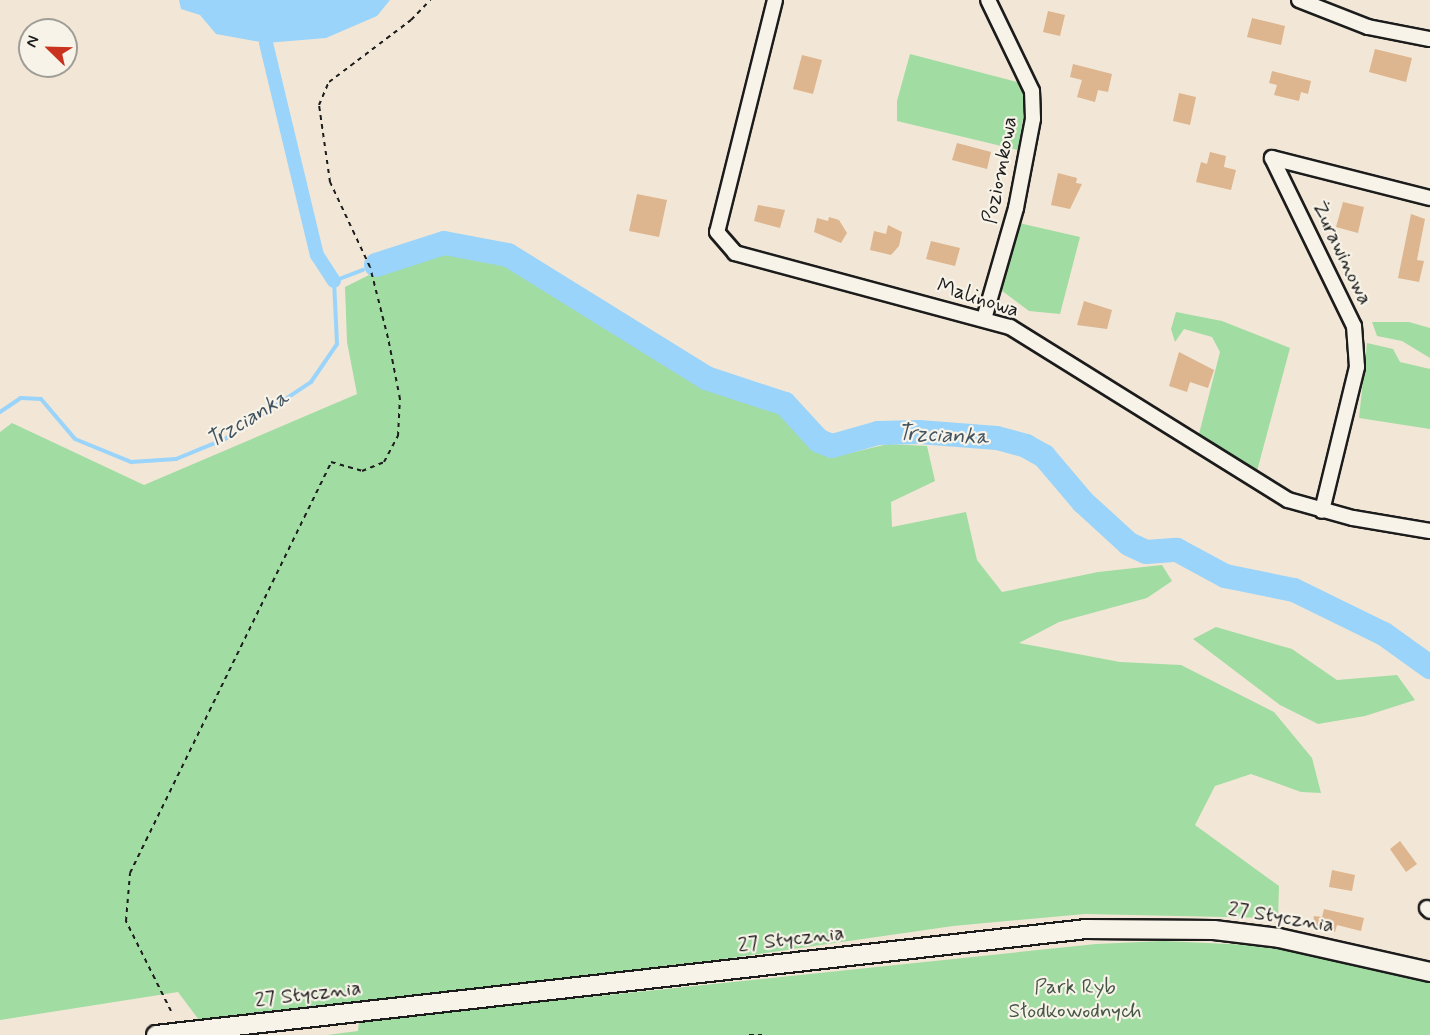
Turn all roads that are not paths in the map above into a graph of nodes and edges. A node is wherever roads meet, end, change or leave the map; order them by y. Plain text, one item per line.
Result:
1 (775, 0) edge
2 (988, 0) edge
3 (1299, 0) edge
4 (1430, 39) edge
5 (1430, 198) edge
6 (984, 318) junction
7 (1322, 511) junction
8 (1430, 531) edge
9 (1430, 972) edge
10 (255, 1029) edge
11 (156, 1035) edge

1 - 6 street, Malinowa
2 - 6 street, Poziomkowa
3 - 4 street
5 - 7 street, Żurawinowa
6 - 7 street, Malinowa
7 - 8 street, Malinowa
9 - 10 main road, 27 Stycznia
10 - 11 main road, 27 Stycznia

